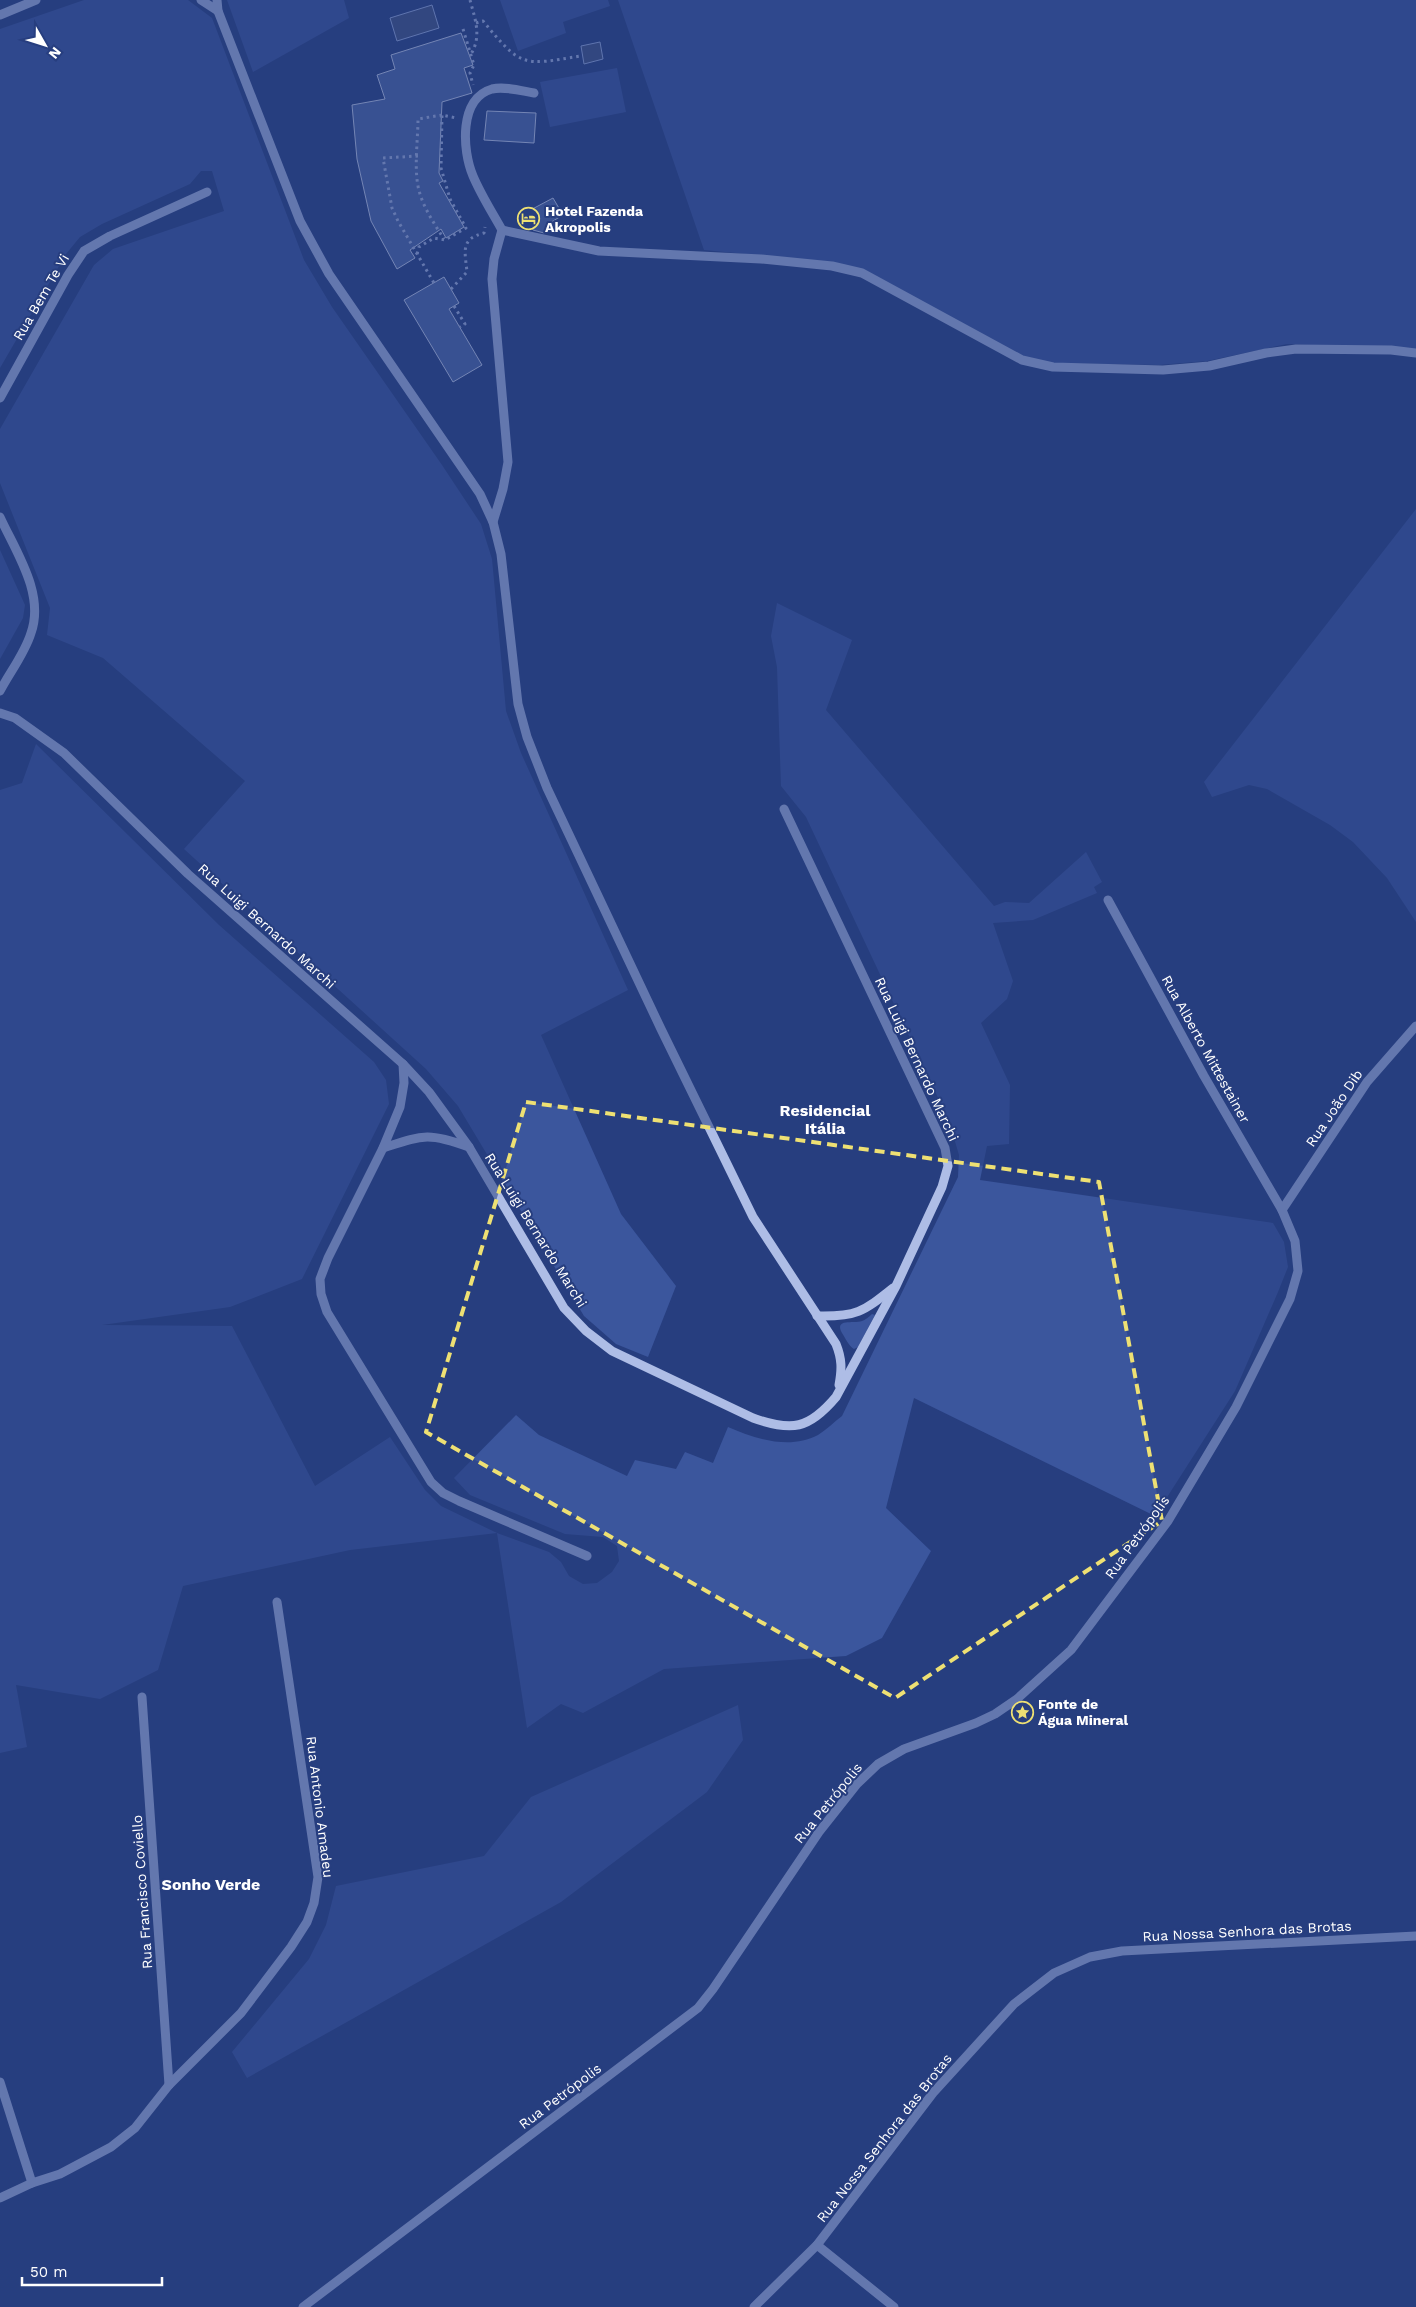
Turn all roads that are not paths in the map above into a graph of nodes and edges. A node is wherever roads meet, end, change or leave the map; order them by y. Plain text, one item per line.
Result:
1 (36, 0) edge
2 (202, 0) edge
3 (217, 0) edge
4 (218, 11) junction
5 (0, 15) edge
6 (534, 92) dead end
7 (207, 192) dead end
8 (502, 230) junction
9 (1416, 354) edge
10 (0, 398) edge
11 (0, 517) edge
12 (493, 522) junction
13 (0, 691) edge
14 (0, 713) edge
15 (784, 809) dead end
16 (1108, 900) dead end
17 (1416, 1026) edge
18 (403, 1064) junction
19 (469, 1147) junction
20 (383, 1148) junction
21 (1282, 1210) junction
22 (896, 1286) junction
23 (817, 1316) junction
24 (836, 1397) junction
25 (587, 1556) dead end
26 (277, 1602) dead end
27 (142, 1697) dead end
28 (1416, 1936) edge
29 (0, 2082) edge
30 (169, 2085) junction
31 (32, 2183) junction
32 (0, 2198) edge
33 (817, 2245) junction
34 (304, 2307) edge
35 (754, 2307) edge
36 (894, 2307) edge

1 - 5 street
2 - 4 street
3 - 4 street
4 - 12 street
6 - 8 street
7 - 10 street, Rua Bem Te Vi
8 - 9 street
8 - 12 street
11 - 13 street
12 - 23 street
14 - 18 street, Rua Luigi Bernardo Marchi
15 - 22 street, Rua Luigi Bernardo Marchi
16 - 21 street, Rua Alberto Mittestainer
17 - 21 street, Rua João Dib
18 - 19 street, Rua Luigi Bernardo Marchi
18 - 20 street
19 - 20 street
19 - 24 street, Rua Luigi Bernardo Marchi
20 - 25 street
21 - 34 street, Rua Petrópolis
22 - 23 street
22 - 24 street, Rua Luigi Bernardo Marchi
23 - 24 street
26 - 30 street, Rua Antonio Amadeu
27 - 30 street, Rua Francisco Coviello
28 - 33 street, Rua Nossa Senhora das Brotas
29 - 31 street
30 - 31 street, Rua Antonio Amadeu
31 - 32 street, Rua Antonio Amadeu
33 - 35 street, Rua Nossa Senhora das Brotas
33 - 36 street

